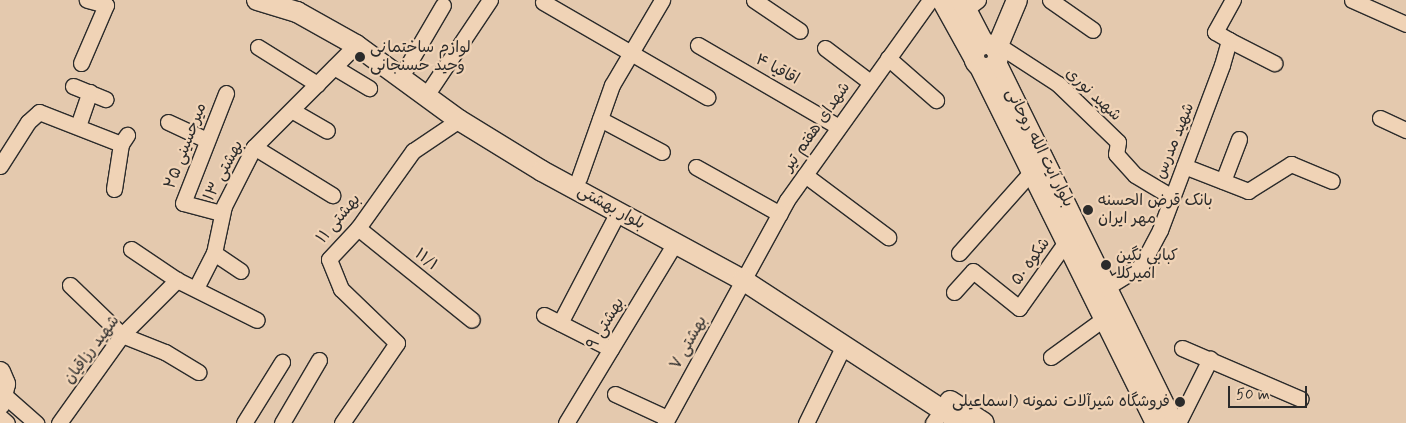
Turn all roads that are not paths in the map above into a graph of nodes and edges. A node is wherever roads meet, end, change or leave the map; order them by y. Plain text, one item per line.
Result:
1 (87, 0) edge
2 (257, 0) edge
3 (291, 0) edge
4 (490, 0) edge
5 (662, 0) edge
6 (754, 0) edge
7 (930, 0) edge
8 (942, 0) edge
9 (1017, 0) edge
10 (1050, 0) edge
11 (1233, 0) edge
12 (1352, 0) edge
13 (543, 2) dead end
14 (969, 3) edge
15 (443, 5) dead end
16 (1406, 24) edge
17 (1093, 30) dead end
18 (800, 31) dead end
19 (1229, 40) junction
20 (356, 45) junction
21 (698, 45) dead end
22 (258, 47) dead end
23 (825, 48) dead end
24 (632, 52) junction
25 (988, 54) junction
26 (888, 58) junction
27 (81, 63) dead end
28 (1274, 63) dead end
29 (334, 67) junction
30 (405, 70) junction
31 (870, 82) junction
32 (317, 84) junction
33 (73, 86) dead end
34 (369, 88) dead end
35 (432, 88) junction
36 (90, 92) junction
37 (226, 93) dead end
38 (707, 97) dead end
39 (106, 99) dead end
40 (936, 100) dead end
41 (293, 111) junction
42 (1380, 118) dead end
43 (600, 119) junction
44 (459, 120) junction
45 (168, 122) dead end
46 (78, 126) junction
47 (839, 127) junction
48 (1406, 130) edge
49 (327, 131) dead end
50 (204, 139) junction
51 (1239, 139) dead end
52 (254, 147) junction
53 (662, 152) dead end
54 (0, 166) edge
55 (1184, 166) junction
56 (696, 167) dead end
57 (1033, 170) junction
58 (805, 175) junction
59 (1223, 180) junction
60 (1332, 182) dead end
61 (577, 183) junction
62 (114, 189) dead end
63 (332, 195) dead end
64 (1172, 197) junction
65 (618, 212) junction
66 (221, 213) junction
67 (780, 214) junction
68 (358, 228) junction
69 (888, 238) dead end
70 (1068, 239) junction
71 (675, 242) junction
72 (131, 249) dead end
73 (214, 253) junction
74 (959, 253) dead end
75 (240, 271) dead end
76 (746, 275) junction
77 (177, 280) junction
78 (70, 285) dead end
79 (1109, 286) junction
80 (196, 288) junction
81 (954, 292) dead end
82 (544, 315) dead end
83 (1106, 317) junction
84 (256, 320) dead end
85 (472, 320) dead end
86 (560, 323) junction
87 (122, 335) junction
88 (844, 345) junction
89 (1182, 348) dead end
90 (611, 349) junction
91 (1052, 357) dead end
92 (1210, 359) junction
93 (319, 360) dead end
94 (282, 362) dead end
95 (884, 365) junction
96 (0, 372) edge
97 (198, 372) dead end
98 (616, 394) dead end
99 (2, 400) edge
100 (1301, 400) dead end
101 (938, 416) edge
102 (0, 417) edge
103 (666, 421) edge
104 (7, 423) edge
105 (36, 423) edge
106 (59, 423) edge
107 (244, 423) edge
108 (282, 423) edge
109 (342, 423) edge
110 (566, 423) edge
111 (806, 423) edge
112 (962, 423) edge
113 (984, 423) edge
114 (1156, 423) edge
115 (1173, 423) edge
116 (1178, 423) edge

1 - 27 street
2 - 20 main road, بلوار بهشتی
3 - 30 main road, بلوار بهشتی
4 - 35 street
5 - 24 street
6 - 18 street
7 - 26 street, شهدای هفتم تیر
8 - 25 main road, بلوار آیت الله روحانی
9 - 25 main road
10 - 17 street
11 - 19 street
12 - 16 street
13 - 24 street
14 - 25 main road, بلوار آیت الله روحانی
15 - 30 street
19 - 28 street
19 - 55 street, شهید مدرس
20 - 29 street, بهشتی ۱۳
20 - 44 main road, بلوار بهشتی
21 - 47 street, اقاقیا ۴
22 - 32 street
23 - 31 street
24 - 38 street
24 - 43 street
25 - 57 main road, بلوار آیت الله روحانی
25 - 64 street, شهید نوری
25 - 79 main road, بلوار آیت الله روحانی
26 - 31 street, شهدای هفتم تیر
26 - 40 street
29 - 32 street, بهشتی ۱۳
29 - 34 street
30 - 35 main road, بلوار بهشتی
31 - 47 street, شهدای هفتم تیر
32 - 41 street, بهشتی ۱۳
33 - 36 street
35 - 61 main road, بلوار بهشتی
36 - 39 street
36 - 46 street
37 - 50 street, میرحسینی ۲۵
41 - 49 street
41 - 52 street, بهشتی ۱۳
42 - 48 street
43 - 53 street
43 - 61 street
44 - 61 main road, بلوار بهشتی
44 - 68 street, بهشتی ۱۱
45 - 50 street
46 - 54 street
46 - 62 street
47 - 58 street, شهدای هفتم تیر
50 - 66 street, میرحسینی ۲۵
51 - 59 street
52 - 63 street
52 - 66 street, بهشتی ۱۳
55 - 59 street
55 - 64 street, شهید مدرس
56 - 67 street
57 - 70 main road, بلوار آیت الله روحانی
57 - 74 street
58 - 67 street, شهدای هفتم تیر
58 - 69 street
59 - 60 street
61 - 65 main road, بلوار بهشتی
61 - 76 main road, بلوار بهشتی
64 - 79 street, شهید مدرس
65 - 71 main road, بلوار بهشتی
65 - 86 street
66 - 73 street, بهشتی ۱۳
67 - 76 street, شهدای هفتم تیر
68 - 85 street, ۱۱/۱
68 - 109 street, بهشتی ۱۱
70 - 81 street, شکوه ۵۰
70 - 83 main road, بلوار آیت الله روحانی
71 - 76 main road, بلوار بهشتی
71 - 90 street, بهشتی ۹
72 - 77 street
73 - 75 street
73 - 80 street, بهشتی ۱۳
76 - 88 main road, بلوار بهشتی
76 - 95 main road, بلوار بهشتی
76 - 103 street, بهشتی ۷
77 - 80 street
77 - 87 street, شهید رزاقیان
78 - 87 street
79 - 115 main road, بلوار آیت الله روحانی
80 - 84 street
82 - 86 street
83 - 91 street
83 - 114 main road, بلوار آیت الله روحانی
86 - 90 street
87 - 97 street
87 - 106 street, شهید رزاقیان
88 - 95 main road, بلوار بهشتی
88 - 111 street
89 - 92 street
90 - 110 street, بهشتی ۹
92 - 100 street
92 - 116 street
93 - 108 street
94 - 107 street
95 - 101 main road, بلوار بهشتی
95 - 113 main road, بلوار بهشتی
96 - 99 main road
98 - 103 street
99 - 105 street
101 - 112 main road, بلوار بهشتی
102 - 104 street

